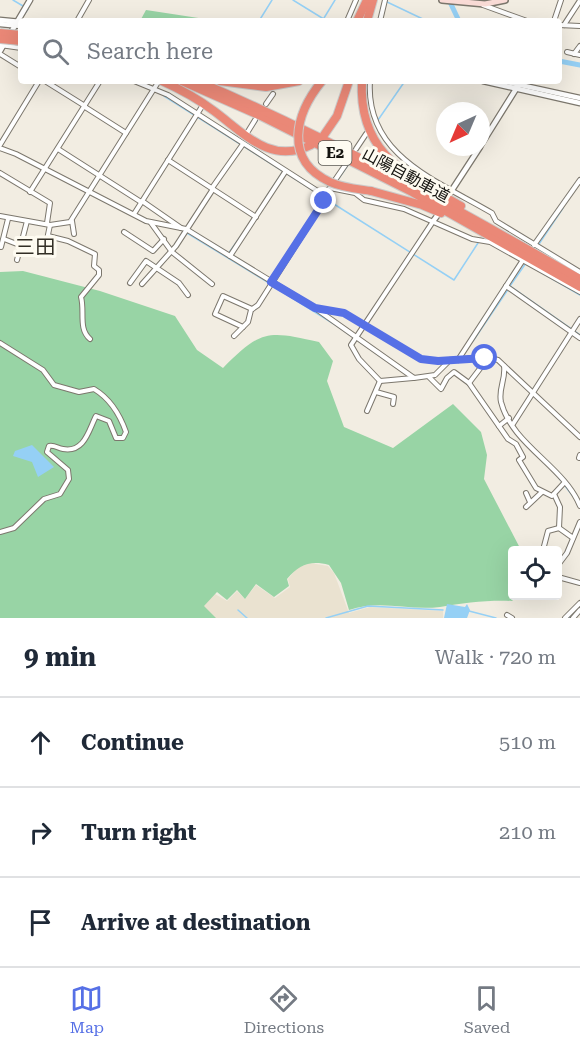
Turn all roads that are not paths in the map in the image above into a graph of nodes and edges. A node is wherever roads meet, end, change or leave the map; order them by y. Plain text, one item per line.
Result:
1 (30, 0) edge
2 (89, 0) edge
3 (356, 0) edge
4 (371, 0) edge
5 (442, 0) edge
6 (505, 0) edge
7 (561, 0) edge
8 (385, 1) edge
9 (450, 1) edge
10 (579, 2) edge
11 (486, 3) edge
12 (502, 14) junction
13 (21, 18) edge
14 (78, 18) edge
15 (348, 18) edge
16 (362, 18) edge
17 (369, 18) edge
18 (382, 18) edge
19 (500, 18) edge
20 (516, 18) edge
21 (555, 18) edge
22 (0, 22) edge
23 (18, 24) edge
24 (563, 24) edge
25 (580, 26) edge
26 (0, 33) edge
27 (18, 35) edge
28 (18, 41) edge
29 (1, 43) edge
30 (580, 46) edge
31 (18, 47) edge
32 (0, 52) edge
33 (567, 52) dead end
34 (574, 54) junction
35 (580, 55) edge
36 (18, 65) edge
37 (37, 84) edge
38 (50, 84) edge
39 (98, 84) edge
40 (189, 84) edge
41 (203, 84) edge
42 (243, 84) edge
43 (282, 84) edge
44 (320, 84) edge
45 (348, 84) edge
46 (362, 84) edge
47 (370, 84) edge
48 (519, 85) edge
49 (156, 87) edge
50 (273, 94) dead end
51 (580, 101) edge
52 (266, 104) dead end
53 (84, 106) junction
54 (201, 108) dead end
55 (197, 115) junction
56 (255, 120) dead end
57 (490, 130) edge
58 (126, 133) junction
59 (247, 133) dead end
60 (366, 134) dead end
61 (324, 135) dead end
62 (241, 144) junction
63 (311, 145) dead end
64 (0, 147) edge
65 (356, 149) dead end
66 (58, 150) junction
67 (474, 156) edge
68 (169, 161) junction
69 (346, 164) dead end
70 (45, 168) junction
71 (0, 173) edge
72 (284, 173) junction
73 (100, 176) junction
74 (580, 180) edge
75 (330, 188) junction
76 (212, 189) junction
77 (30, 192) junction
78 (91, 192) junction
79 (451, 192) junction
80 (324, 196) junction
81 (141, 202) junction
82 (134, 214) junction
83 (0, 216) edge
84 (255, 217) junction
85 (435, 218) junction
86 (8, 219) junction
87 (72, 220) junction
88 (27, 221) junction
89 (151, 223) junction
90 (48, 224) junction
91 (487, 227) junction
92 (184, 229) junction
93 (124, 231) dead end
94 (74, 234) dead end
95 (2, 236) edge
96 (48, 236) junction
97 (164, 239) junction
98 (22, 246) junction
99 (536, 246) junction
100 (1, 247) edge
101 (45, 249) dead end
102 (171, 250) junction
103 (229, 255) junction
104 (17, 260) dead end
105 (525, 261) junction
106 (154, 267) junction
107 (580, 272) edge
108 (580, 279) edge
109 (130, 283) dead end
110 (270, 283) junction
111 (142, 284) dead end
112 (212, 284) dead end
113 (580, 287) edge
114 (508, 288) junction
115 (580, 292) edge
116 (189, 295) dead end
117 (315, 308) junction
118 (252, 309) junction
119 (580, 319) edge
120 (364, 324) junction
121 (243, 327) junction
122 (572, 331) junction
123 (234, 336) dead end
124 (355, 338) junction
125 (580, 338) edge
126 (90, 339) dead end
127 (0, 343) edge
128 (485, 358) junction
129 (450, 360) junction
130 (458, 360) junction
131 (504, 365) junction
132 (428, 376) junction
133 (413, 378) junction
134 (380, 381) junction
135 (469, 383) junction
136 (376, 392) junction
137 (532, 392) junction
138 (393, 404) dead end
139 (367, 411) dead end
140 (508, 419) junction
141 (513, 424) junction
142 (499, 426) junction
143 (580, 437) edge
144 (563, 484) junction
145 (542, 492) junction
146 (526, 493) dead end
147 (554, 494) junction
148 (530, 502) junction
149 (579, 503) edge
150 (525, 507) dead end
151 (580, 522) edge
152 (559, 528) junction
153 (0, 532) edge
154 (573, 538) junction
155 (544, 546) edge
156 (562, 558) edge
157 (562, 578) edge
158 (580, 583) edge
159 (580, 603) edge
160 (580, 610) edge
161 (507, 615) dead end
162 (512, 618) edge
163 (565, 618) edge
164 (573, 618) edge

1 - 13 street
2 - 14 street
3 - 15 street
4 - 16 highway
4 - 17 highway
5 - 9 main road
6 - 11 main road
7 - 21 street
8 - 18 street
9 - 11 main road
10 - 24 street
11 - 12 street
12 - 19 street
12 - 20 street
22 - 23 street
23 - 29 street
24 - 25 street
26 - 27 highway, bridge
28 - 29 highway, bridge
29 - 31 street
29 - 32 street
30 - 34 street
32 - 36 street
33 - 34 street
34 - 35 street
37 - 64 street
38 - 53 street
39 - 53 street
40 - 91 highway, 山陽自動車道 / E2
41 - 91 highway, 山陽自動車道 / E2
42 - 43 highway
44 - 91 highway, bridge
45 - 61 highway
46 - 91 highway
47 - 79 street
48 - 51 street
48 - 57 street
49 - 55 street
49 - 58 street
49 - 63 highway
50 - 52 street
53 - 58 street
53 - 66 street
54 - 55 street
55 - 62 street
55 - 68 street
56 - 59 street
58 - 73 street
60 - 65 street
62 - 72 street
62 - 76 street
64 - 70 street
66 - 70 street
66 - 73 street
67 - 79 street
68 - 76 street
68 - 81 street
69 - 75 street
70 - 77 street
70 - 78 street
71 - 77 street
72 - 80 street
72 - 84 street
73 - 78 street
73 - 81 street
74 - 99 street
75 - 80 street
75 - 85 street
76 - 84 street
76 - 92 street
77 - 90 street
78 - 82 street
78 - 87 street
79 - 99 street
80 - 110 street
81 - 82 street
81 - 92 street
82 - 89 street
83 - 86 street
84 - 103 street
85 - 105 street
85 - 120 street
86 - 88 street
86 - 95 street
87 - 90 street
87 - 94 street
88 - 90 street
88 - 98 street
89 - 92 street
89 - 97 street
90 - 96 street
91 - 108 highway, 山陽自動車道 / E2
91 - 113 highway, 山陽自動車道 / E2
92 - 102 street
92 - 103 street
93 - 97 street
95 - 98 street
95 - 100 street
96 - 101 street
96 - 126 street
97 - 102 street
98 - 104 street
99 - 107 street
102 - 106 street
102 - 112 street
103 - 110 street
105 - 114 street
105 - 115 street
106 - 109 street
106 - 111 street
106 - 116 street
110 - 117 street
110 - 118 street
114 - 122 street
114 - 130 street
117 - 120 street
117 - 124 street
118 - 121 street
118 - 121 street
119 - 122 street
120 - 124 street
120 - 129 street
121 - 123 street
122 - 125 street
122 - 137 street
124 - 133 street
124 - 134 street
127 - 153 street
128 - 130 street
128 - 131 street
128 - 135 street
129 - 130 street
129 - 132 street
131 - 137 street
131 - 140 street
132 - 133 street
132 - 135 street
133 - 134 street
134 - 136 street
135 - 142 street
136 - 138 street
136 - 139 street
137 - 141 street
137 - 143 street
140 - 141 street
140 - 142 street
141 - 144 street
142 - 145 street
144 - 147 street
144 - 149 street
145 - 147 street
145 - 148 street
146 - 148 street
147 - 152 street
148 - 150 street
151 - 154 street
152 - 154 street
152 - 155 street
154 - 156 street
157 - 158 street
159 - 163 street
160 - 164 street
161 - 162 street

